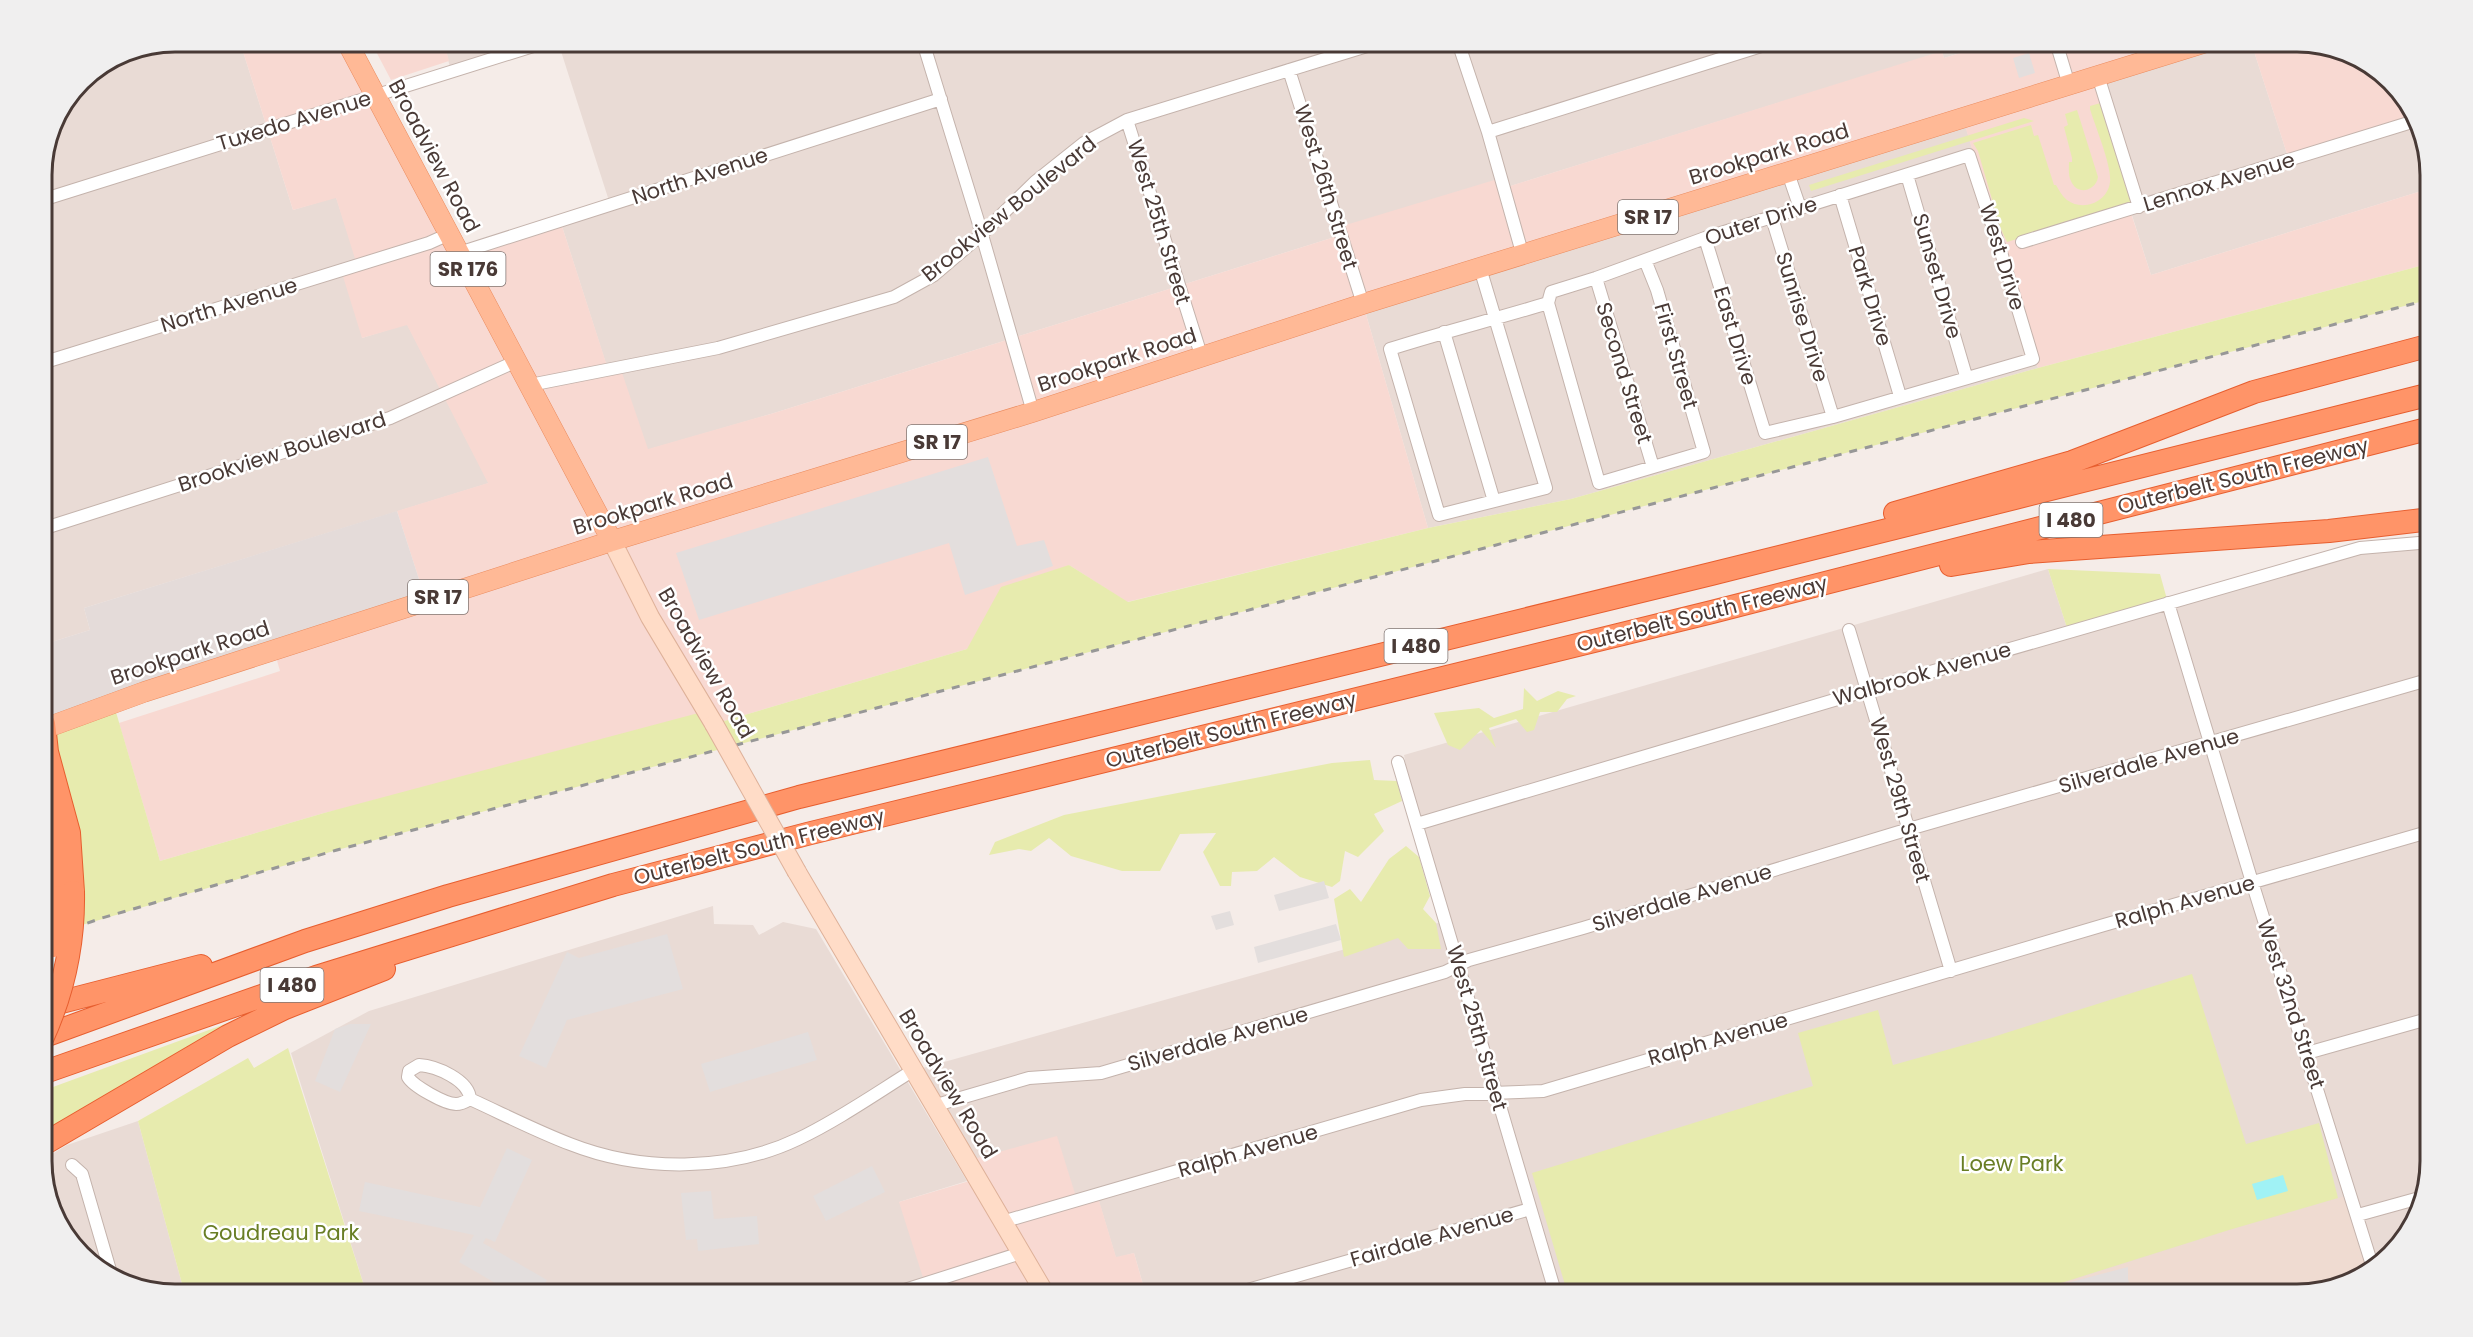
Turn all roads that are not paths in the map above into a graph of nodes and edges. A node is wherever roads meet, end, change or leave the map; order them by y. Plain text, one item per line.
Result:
1 (352, 52) edge
2 (514, 52) edge
3 (925, 52) edge
4 (1348, 52) edge
5 (1461, 52) edge
6 (1742, 52) edge
7 (2059, 52) edge
8 (2175, 52) edge
9 (1289, 70) junction
10 (2098, 76) junction
11 (2069, 85) junction
12 (375, 96) junction
13 (941, 99) junction
14 (1127, 120) junction
15 (2409, 124) edge
16 (1488, 132) junction
17 (1969, 155) joint
18 (1788, 173) junction
19 (1907, 175) junction
20 (1840, 195) junction
21 (53, 197) edge
22 (2139, 207) junction
23 (1800, 208) junction
24 (1772, 218) junction
25 (449, 234) junction
26 (982, 234) junction
27 (1705, 238) junction
28 (2022, 242) dead end
29 (459, 253) junction
30 (1523, 256) junction
31 (1645, 260) junction
32 (1480, 268) junction
33 (1596, 278) junction
34 (1548, 303) junction
35 (1363, 304) junction
36 (1496, 318) junction
37 (1444, 332) junction
38 (2420, 348) edge
39 (1202, 358) junction
40 (53, 360) edge
41 (517, 361) junction
42 (1966, 376) junction
43 (530, 385) junction
44 (1900, 396) junction
45 (2420, 397) edge
46 (1033, 412) junction
47 (1833, 417) junction
48 (2420, 432) edge
49 (1653, 468) junction
50 (1494, 501) junction
51 (2420, 520) edge
52 (53, 525) edge
53 (612, 541) junction
54 (2420, 543) edge
55 (1711, 574) junction
56 (2168, 603) junction
57 (1712, 612) junction
58 (1849, 630) dead end
59 (2420, 682) edge
60 (1868, 690) junction
61 (53, 725) edge
62 (2210, 743) junction
63 (1398, 762) dead end
64 (53, 774) edge
65 (1417, 824) junction
66 (1909, 829) junction
67 (2420, 834) edge
68 (53, 847) edge
69 (2252, 882) junction
70 (65, 895) junction
71 (544, 905) junction
72 (305, 942) junction
73 (53, 954) edge
74 (1459, 966) junction
75 (1951, 971) junction
76 (53, 1004) edge
77 (53, 1008) edge
78 (2420, 1021) edge
79 (53, 1034) edge
80 (2307, 1053) junction
81 (53, 1068) edge
82 (912, 1071) junction
83 (1497, 1094) junction
84 (470, 1099) junction
85 (933, 1106) junction
86 (53, 1138) edge
87 (72, 1166) dead end
88 (2414, 1200) edge
89 (1530, 1209) junction
90 (2358, 1215) junction
91 (1002, 1222) junction
92 (1021, 1253) junction
93 (2371, 1260) edge
94 (108, 1265) edge
95 (924, 1284) edge
96 (1039, 1284) edge
97 (1268, 1284) edge
98 (1553, 1284) edge

1 - 12 main road, Broadview Road / SR 176
2 - 12 street, Tuxedo Avenue
3 - 13 street
4 - 9 street, Brookview Boulevard
5 - 16 street
6 - 16 street
7 - 11 street
8 - 10 main road, Brookpark Road / SR 17
9 - 14 street, Brookview Boulevard
9 - 35 street, West 26th Street
10 - 11 main road, Brookpark Road / SR 17
10 - 22 street
11 - 18 main road, Brookpark Road / SR 17
12 - 21 street, Tuxedo Avenue
12 - 25 main road, Broadview Road / SR 176
13 - 26 street
13 - 29 street, North Avenue
14 - 26 street, Brookview Boulevard
14 - 39 street, West 25th Street
15 - 22 street, Lennox Avenue
16 - 30 street
17 - 19 street, Outer Drive
17 - 42 street, West Drive
18 - 23 street
18 - 30 main road, Brookpark Road / SR 17
19 - 20 street, Outer Drive
19 - 42 street, Sunset Drive
20 - 23 street, Outer Drive
20 - 44 street, Park Drive
22 - 28 street, Lennox Avenue
23 - 24 street, Outer Drive
24 - 27 street, Outer Drive
24 - 47 street, Sunrise Drive
25 - 29 main road, Broadview Road / SR 176
25 - 40 street, North Avenue
26 - 43 street, Brookview Boulevard
26 - 46 street
27 - 31 street, Outer Drive
27 - 47 street, East Drive
29 - 41 main road, Broadview Road / SR 176
30 - 32 main road, Brookpark Road / SR 17
31 - 33 street, Outer Drive
31 - 49 street, First Street
32 - 35 main road, Brookpark Road / SR 17
32 - 36 street
33 - 34 street, Outer Drive
33 - 49 street, Second Street
34 - 36 street, Outer Drive
34 - 49 street
35 - 39 main road, Brookpark Road / SR 17
36 - 37 street, Outer Drive
36 - 50 street
37 - 50 street
37 - 50 street, Outer Drive
38 - 55 highway
39 - 46 main road, Brookpark Road / SR 17
41 - 43 main road, Broadview Road / SR 176
41 - 52 street, Brookview Boulevard
42 - 44 street
43 - 53 main road, Broadview Road / SR 176
44 - 47 street
45 - 55 highway, Outerbelt South Freeway / I 480
46 - 53 main road, Brookpark Road / SR 17
48 - 57 highway, Outerbelt South Freeway / I 480
51 - 57 highway
53 - 61 main road, Brookpark Road / SR 17
53 - 82 main road, Broadview Road, bridge
54 - 56 street, Walbrook Avenue
55 - 72 highway, Outerbelt South Freeway / I 480
56 - 60 street, Walbrook Avenue
56 - 62 street, West 32nd Street
57 - 71 highway, Outerbelt South Freeway / I 480
58 - 60 street, West 29th Street
59 - 62 street, Silverdale Avenue
60 - 65 street, Walbrook Avenue
60 - 66 street, West 29th Street
62 - 66 street, Silverdale Avenue
62 - 69 street, West 32nd Street
63 - 65 street, West 25th Street
64 - 70 highway
65 - 74 street, West 25th Street
66 - 74 street, Silverdale Avenue
66 - 75 street, West 29th Street
67 - 69 street, Ralph Avenue
68 - 70 highway
69 - 75 street, Ralph Avenue
69 - 80 street, West 32nd Street
70 - 73 highway, bridge
70 - 77 highway, bridge
71 - 81 highway, Outerbelt South Freeway / I 480
71 - 86 highway
72 - 76 highway
72 - 79 highway, Outerbelt South Freeway / I 480
74 - 83 street, West 25th Street
74 - 85 street, Silverdale Avenue
75 - 83 street, Ralph Avenue
78 - 80 street
80 - 90 street, West 32nd Street
82 - 84 street
82 - 85 main road, Broadview Road
83 - 89 street, West 25th Street
83 - 91 street, Ralph Avenue
84 - 84 street
85 - 91 main road, Broadview Road
87 - 94 street
88 - 90 street
89 - 97 street, Fairdale Avenue
89 - 98 street, West 25th Street
90 - 93 street, West 32nd Street
91 - 92 main road, Broadview Road
92 - 95 street
92 - 96 main road, Broadview Road

